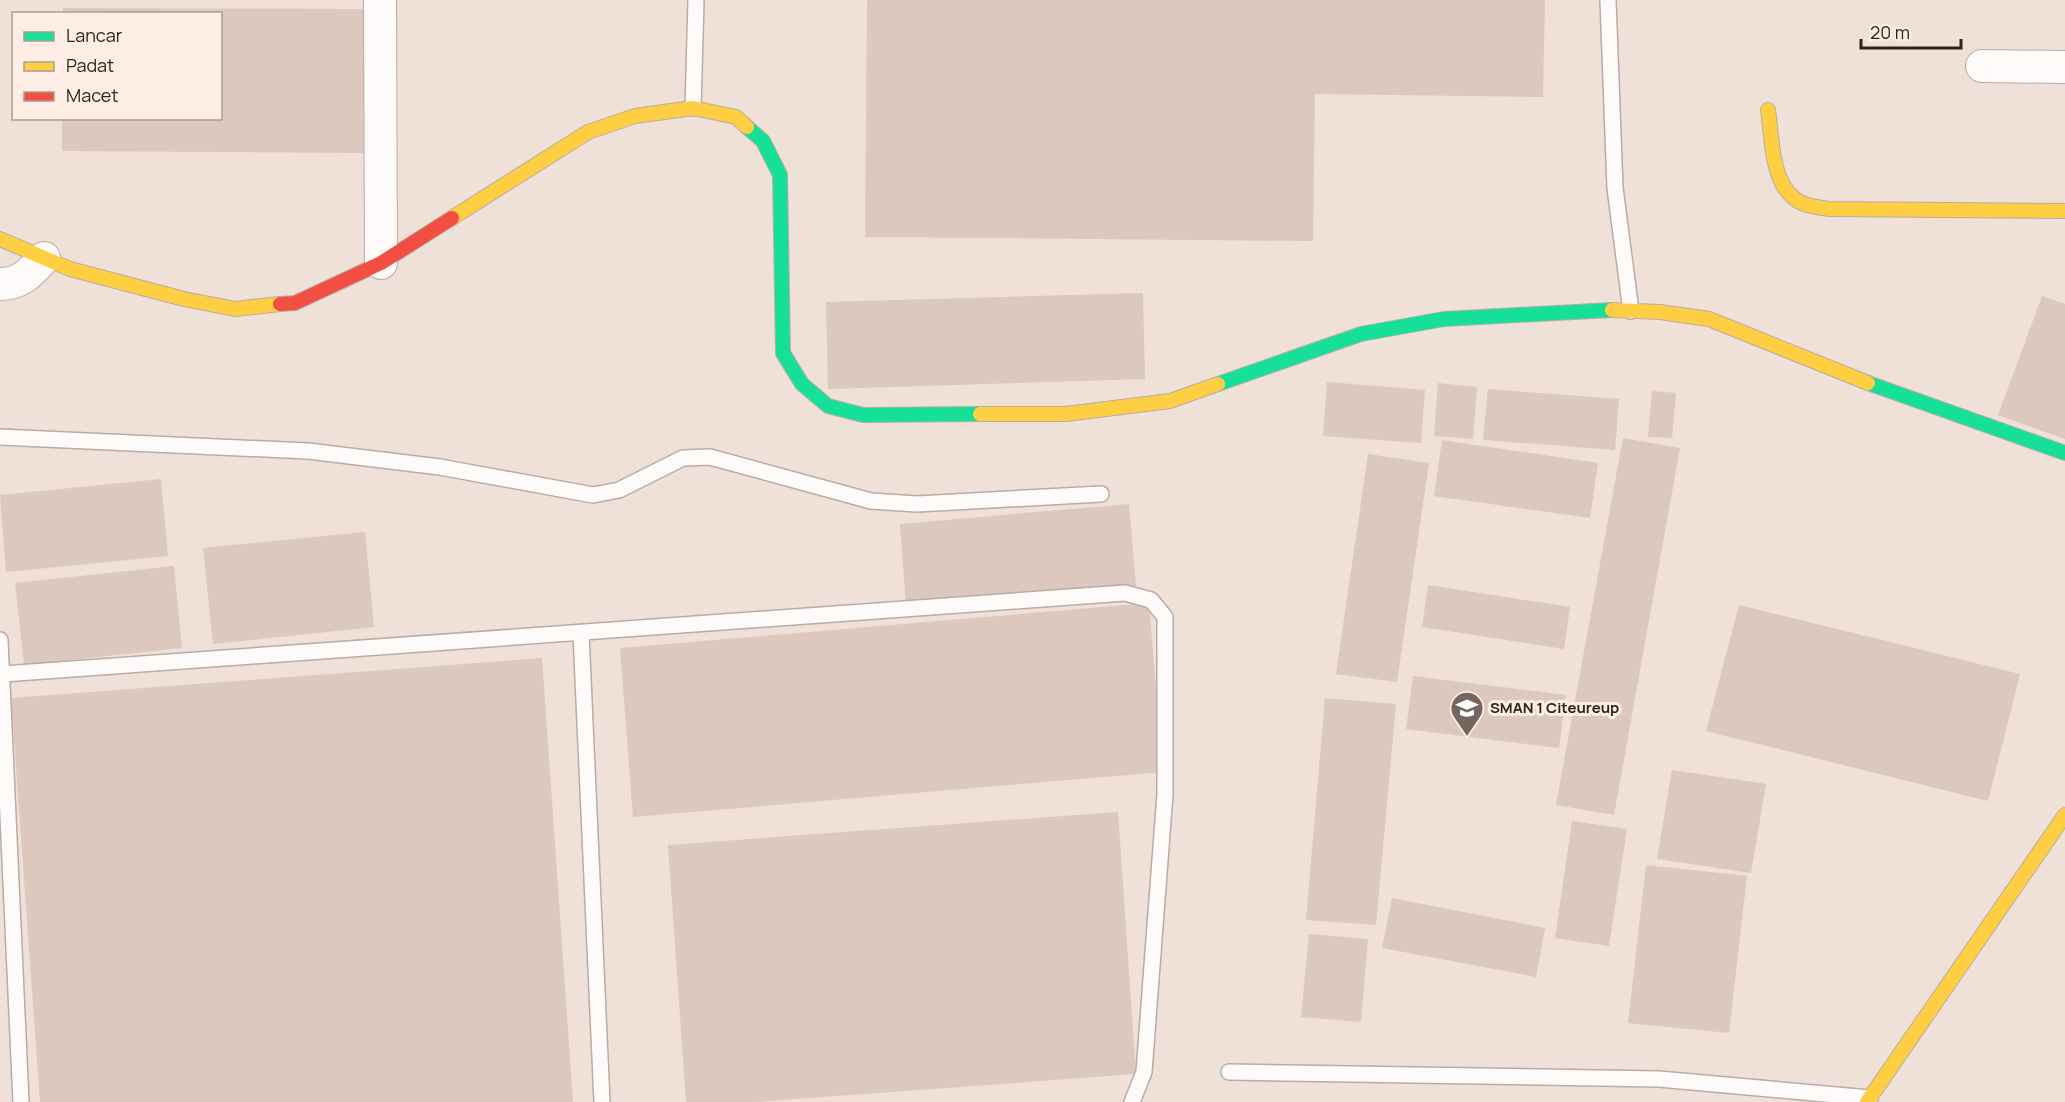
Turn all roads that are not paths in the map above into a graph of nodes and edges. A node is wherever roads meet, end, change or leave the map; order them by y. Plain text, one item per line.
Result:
1 (380, 0) edge
2 (696, 0) edge
3 (1608, 0) edge
4 (1982, 66) dead end
5 (2065, 68) edge
6 (693, 108) junction
7 (1768, 110) dead end
8 (2065, 211) edge
9 (0, 239) edge
10 (44, 258) junction
11 (381, 263) junction
12 (0, 284) edge
13 (1630, 310) junction
14 (0, 437) edge
15 (2065, 453) edge
16 (1101, 495) dead end
17 (581, 634) junction
18 (0, 640) edge
19 (3, 674) junction
20 (2065, 815) edge
21 (1229, 1072) dead end
22 (1873, 1101) edge
23 (21, 1102) edge
24 (602, 1102) edge
25 (1132, 1102) edge

1 - 11 street
2 - 6 lane
3 - 13 lane
4 - 5 street
6 - 11 street
6 - 13 street
7 - 8 street
9 - 10 street
10 - 11 street
10 - 12 street
13 - 15 street
14 - 16 lane
17 - 19 lane
17 - 24 lane
17 - 25 lane
18 - 19 lane
19 - 23 lane
20 - 22 street
21 - 22 lane

